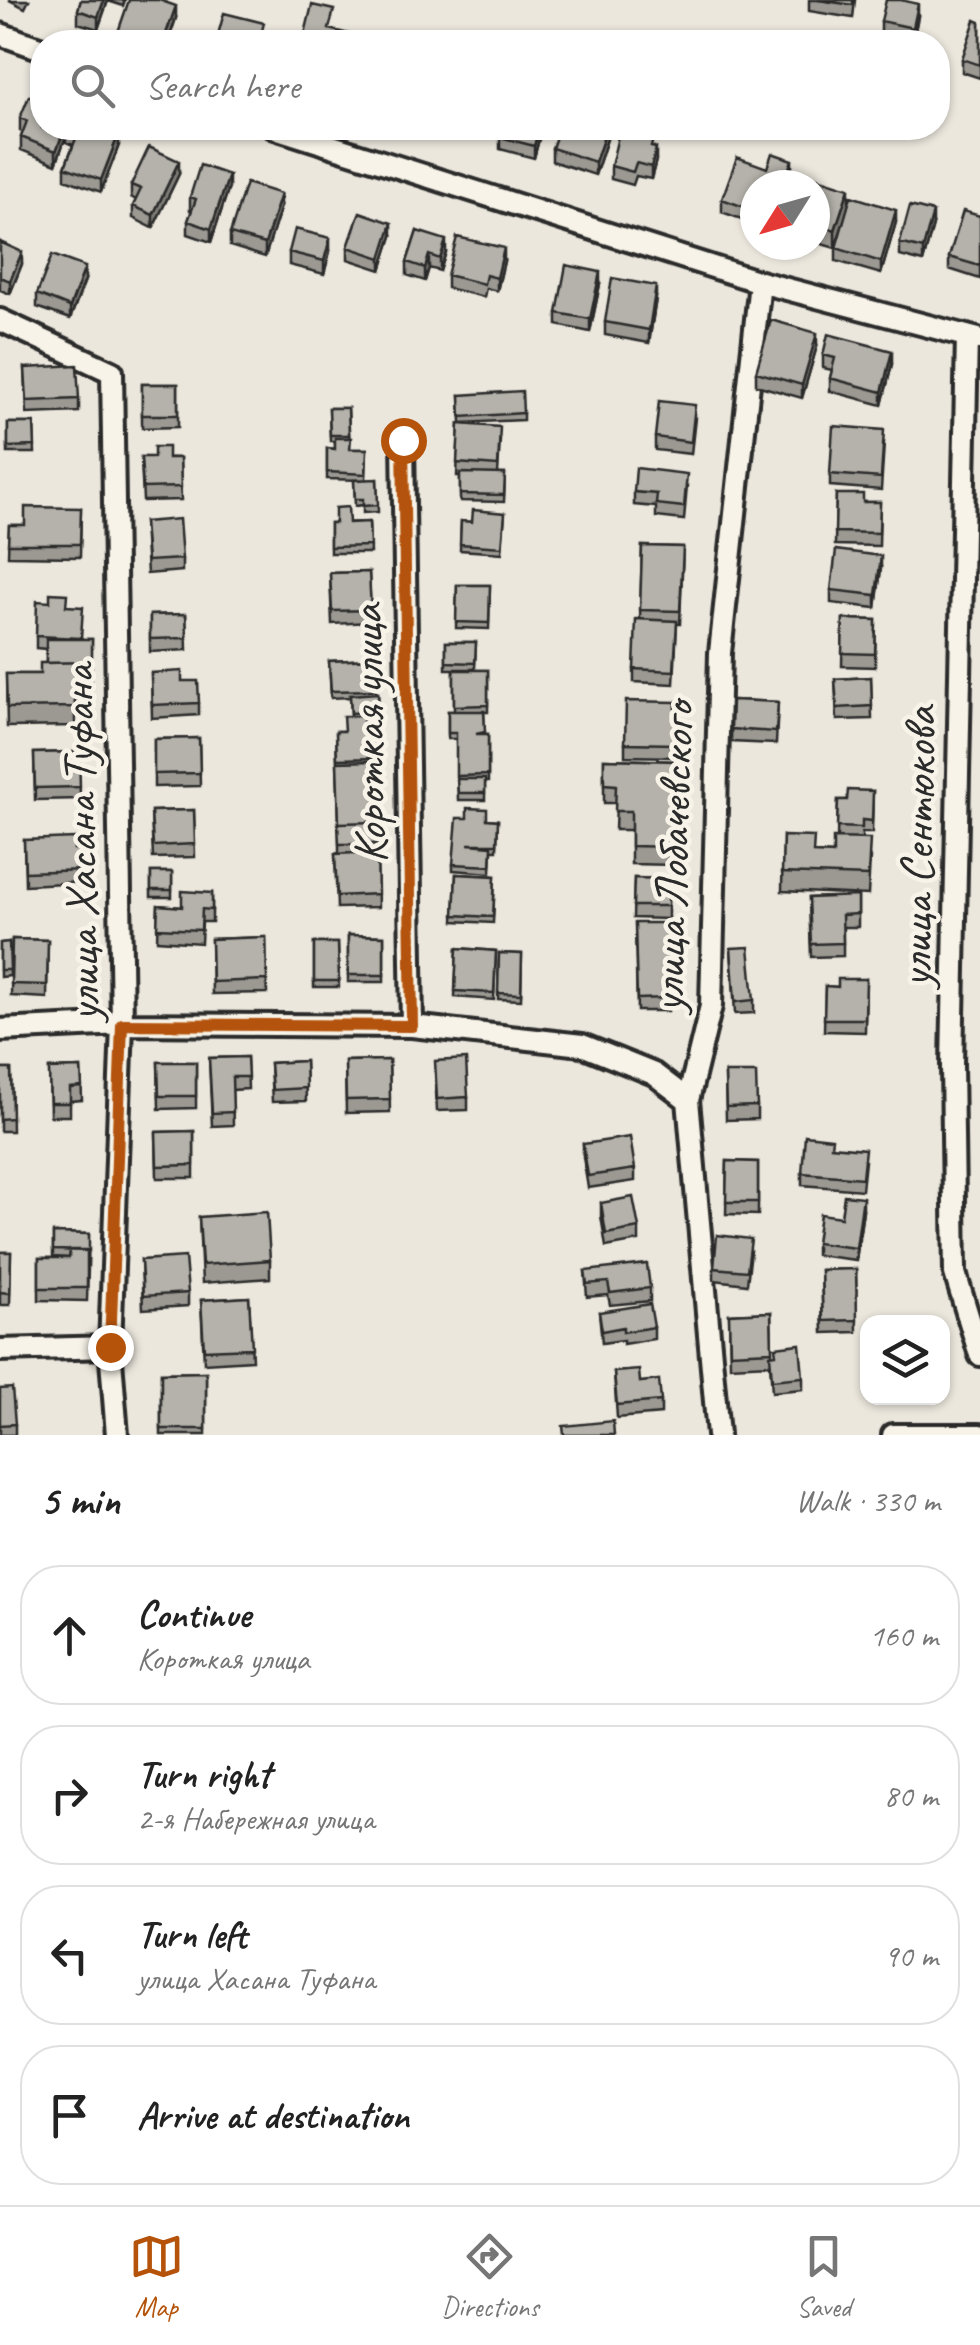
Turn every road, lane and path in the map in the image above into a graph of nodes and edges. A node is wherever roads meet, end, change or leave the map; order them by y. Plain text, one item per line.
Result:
1 (0, 34) edge
2 (30, 45) edge
3 (313, 140) edge
4 (760, 282) junction
5 (0, 320) edge
6 (974, 338) edge
7 (403, 440) dead end
8 (122, 1024) junction
9 (412, 1026) junction
10 (0, 1030) edge
11 (688, 1100) junction
12 (110, 1347) junction
13 (0, 1350) edge
14 (980, 1355) edge
15 (980, 1418) edge
16 (117, 1435) edge
17 (718, 1435) edge
18 (892, 1435) edge
19 (968, 1435) edge
20 (980, 1435) edge

1 - 2 street
3 - 4 street
4 - 6 street
4 - 11 street, улица Лобачевского
5 - 8 street, улица Хасана Туфана
6 - 14 street, улица Сентюкова
7 - 9 street, Короткая улица
8 - 9 street
8 - 10 street
8 - 12 street, улица Хасана Туфана
9 - 11 street
11 - 17 street, улица Лобачевского
12 - 13 street
12 - 16 street, улица Хасана Туфана
15 - 19 street
18 - 19 street
19 - 20 street

